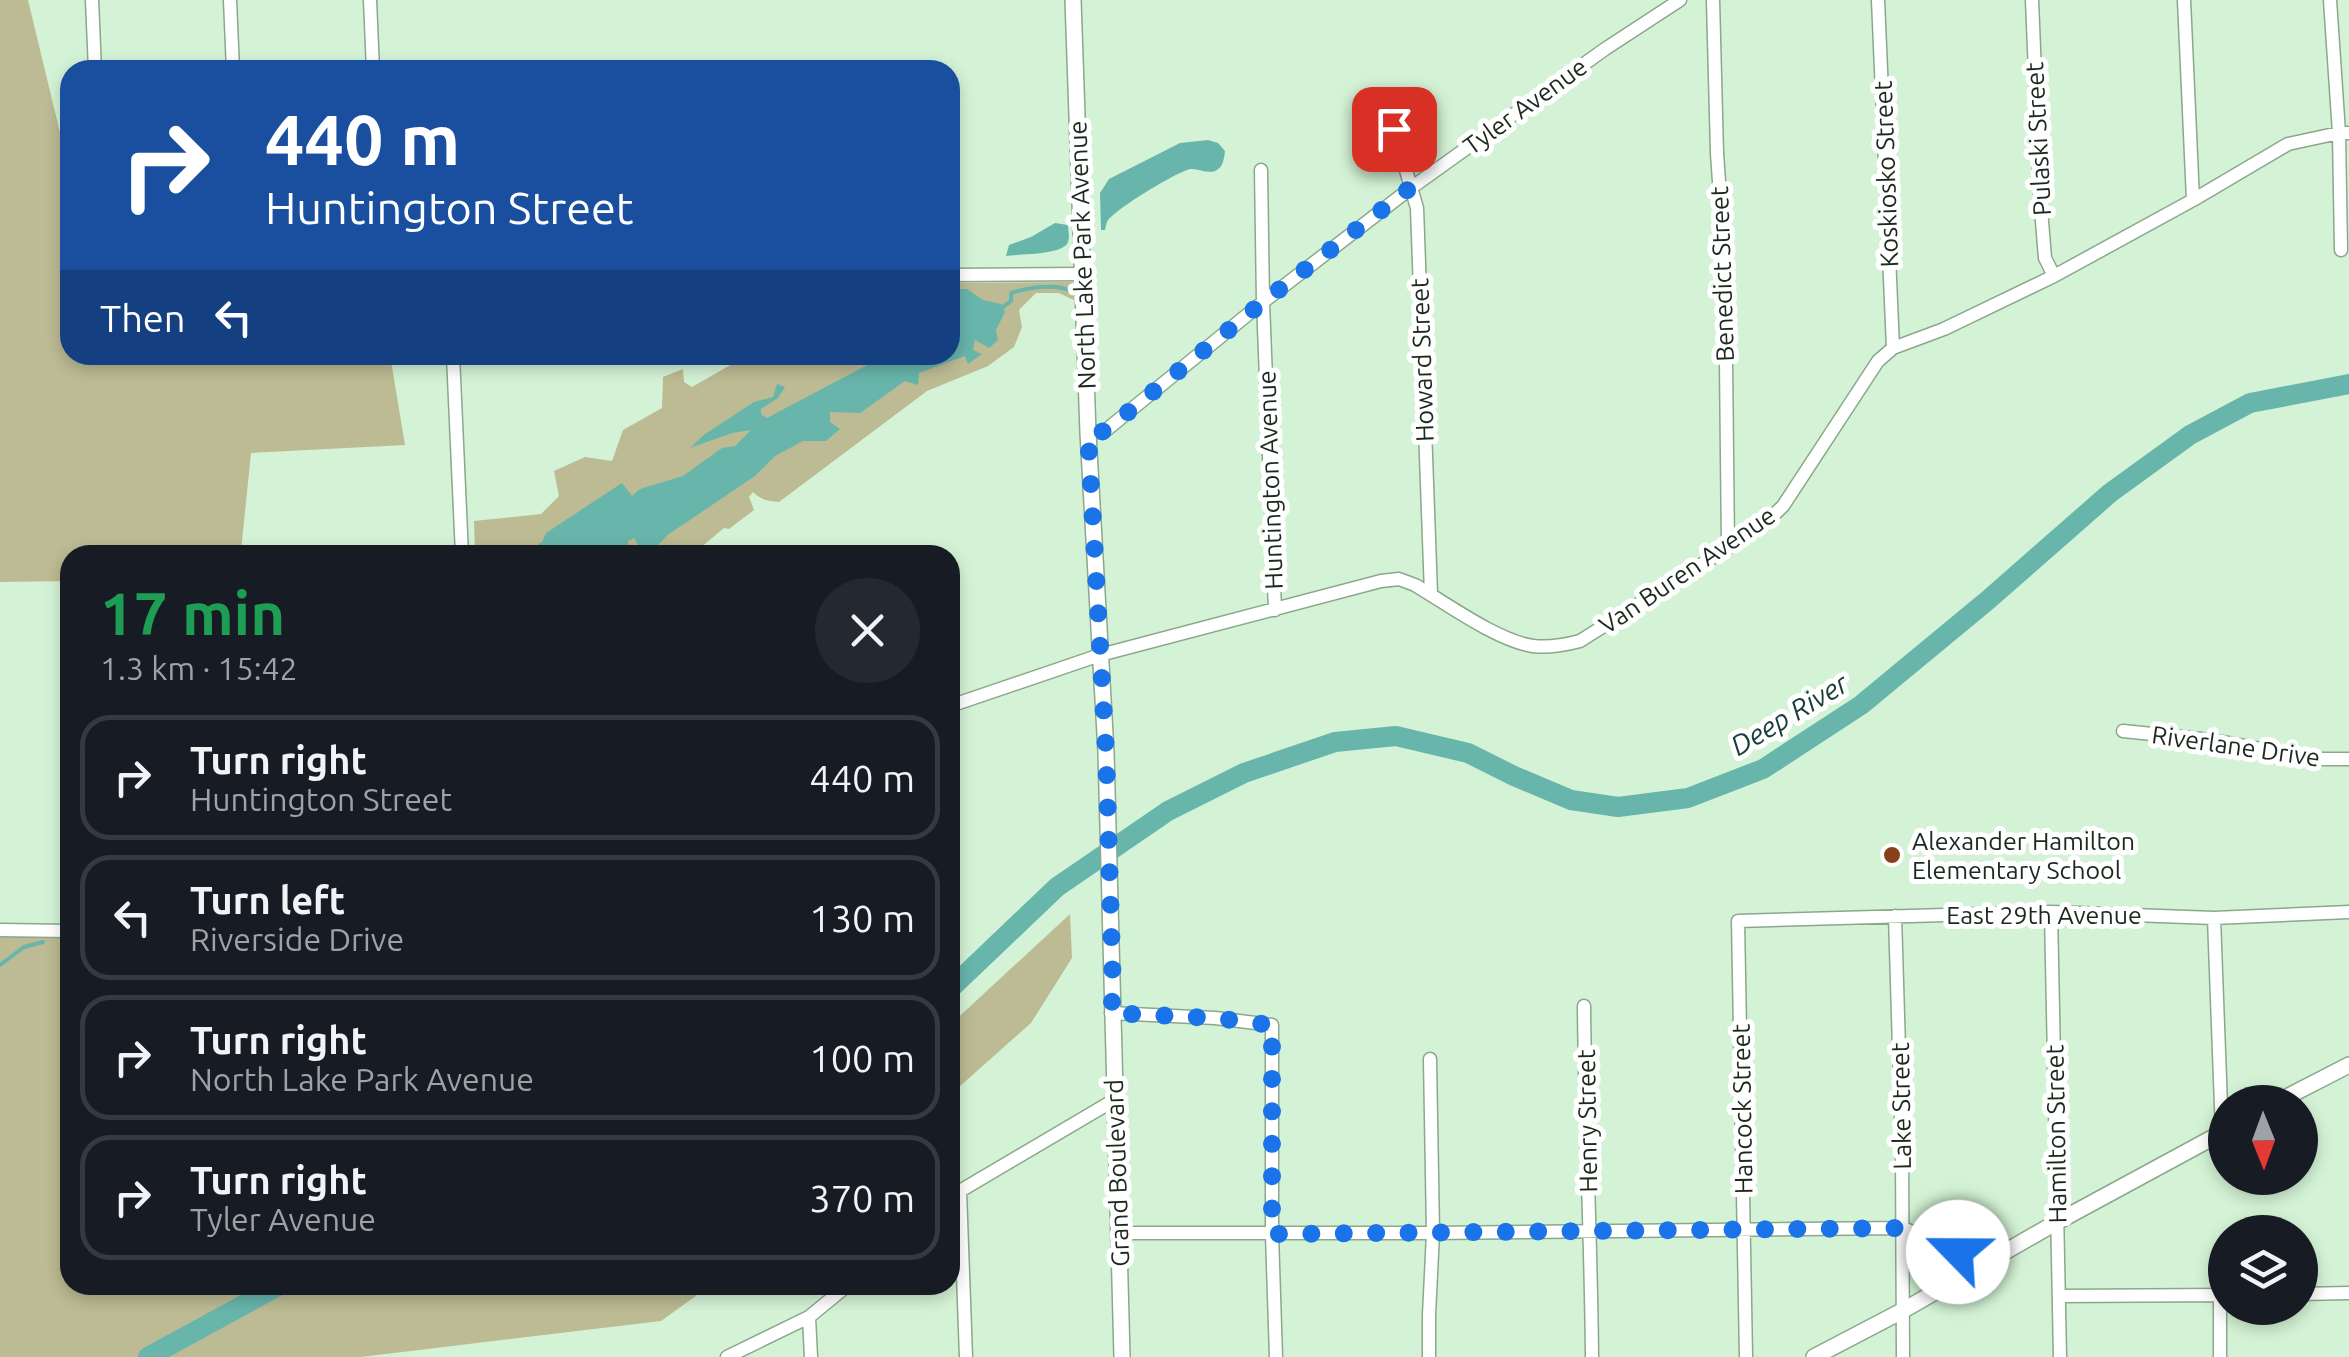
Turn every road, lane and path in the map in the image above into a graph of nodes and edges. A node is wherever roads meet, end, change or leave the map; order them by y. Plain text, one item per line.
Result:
1 (92, 0) edge
2 (230, 0) edge
3 (370, 0) edge
4 (1073, 0) edge
5 (1680, 0) edge
6 (1713, 0) edge
7 (1878, 0) edge
8 (2032, 0) edge
9 (2184, 0) edge
10 (2330, 0) edge
11 (95, 60) edge
12 (233, 60) edge
13 (373, 60) edge
14 (1394, 129) dead end
15 (2344, 133) edge
16 (1261, 170) dead end
17 (1410, 188) junction
18 (2192, 200) junction
19 (2341, 250) dead end
20 (1082, 274) junction
21 (960, 275) edge
22 (2054, 276) junction
23 (1263, 302) junction
24 (1893, 348) junction
25 (453, 365) edge
26 (1088, 434) junction
27 (462, 545) edge
28 (1728, 548) junction
29 (1431, 594) junction
30 (1275, 610) junction
31 (1100, 655) junction
32 (960, 703) edge
33 (2123, 731) dead end
34 (2349, 759) edge
35 (2052, 912) junction
36 (2349, 912) edge
37 (1896, 916) junction
38 (2214, 918) junction
39 (1738, 921) joint
40 (0, 930) edge
41 (60, 931) edge
42 (1113, 990) joint
43 (1584, 1006) dead end
44 (1111, 1013) junction
45 (1430, 1059) dead end
46 (2349, 1064) edge
47 (2221, 1085) edge
48 (2309, 1085) edge
49 (1116, 1100) junction
50 (2208, 1140) edge
51 (960, 1192) edge
52 (2057, 1222) junction
53 (1903, 1228) junction
54 (1745, 1231) junction
55 (1590, 1232) junction
56 (1119, 1233) junction
57 (1433, 1233) junction
58 (1272, 1234) junction
59 (1985, 1263) junction
60 (960, 1269) edge
61 (2349, 1293) edge
62 (2318, 1294) edge
63 (836, 1295) edge
64 (2208, 1295) edge
65 (2059, 1296) junction
66 (1902, 1311) junction
67 (809, 1317) junction
68 (2222, 1325) edge
69 (727, 1357) edge
70 (811, 1357) edge
71 (966, 1357) edge
72 (1122, 1357) edge
73 (1276, 1357) edge
74 (1429, 1357) edge
75 (1592, 1357) edge
76 (1746, 1357) edge
77 (1814, 1357) edge
78 (1903, 1357) edge
79 (2060, 1357) edge
80 (2220, 1357) edge

1 - 11 street
2 - 12 street
3 - 13 street
4 - 20 street, North Lake Park Avenue
5 - 17 street, Tyler Avenue
6 - 28 street, Benedict Street
7 - 24 street, Koskiosko Street
8 - 22 street, Pulaski Street
9 - 18 street
10 - 15 street
14 - 17 street, Howard Street
15 - 18 street, Van Buren Avenue
15 - 19 street
16 - 23 street, Huntington Avenue
17 - 23 street, Tyler Avenue
17 - 29 street, Howard Street
18 - 22 street, Van Buren Avenue
20 - 21 street
20 - 26 street, North Lake Park Avenue
22 - 24 street, Van Buren Avenue
23 - 26 street, Tyler Avenue
23 - 30 street, Huntington Avenue
24 - 28 street, Van Buren Avenue
25 - 27 street
26 - 31 street, North Lake Park Avenue
28 - 29 street, Van Buren Avenue
29 - 30 street, Van Buren Avenue
30 - 31 street, Van Buren Avenue
31 - 32 street
31 - 42 street, North Lake Park Avenue
33 - 34 street, Riverlane Drive
35 - 37 street, East 29th Avenue
35 - 38 street, East 29th Avenue
35 - 52 street, Hamilton Street
36 - 38 street, East 29th Avenue
37 - 39 street, East 29th Avenue
37 - 53 street, Lake Street
38 - 47 street
39 - 54 street, Hancock Street
40 - 41 street
42 - 44 street, Grand Boulevard
43 - 55 street, Henry Street
44 - 49 street, Grand Boulevard
44 - 58 street
45 - 57 street
46 - 48 street
49 - 51 street
49 - 56 street, Grand Boulevard
50 - 52 street
52 - 59 street
52 - 65 street, Hamilton Street
53 - 54 street
53 - 59 street
53 - 66 street, Lake Street
54 - 55 street
54 - 76 street, Hancock Street
55 - 57 street
55 - 75 street, Henry Street
56 - 58 street
56 - 72 street, Grand Boulevard
57 - 58 street
57 - 74 street
58 - 73 street
59 - 66 street
60 - 71 street
61 - 62 street
63 - 67 street
64 - 65 street
65 - 79 street, Hamilton Street
66 - 77 street
66 - 78 street, Lake Street
67 - 69 street
67 - 70 street
68 - 80 street

